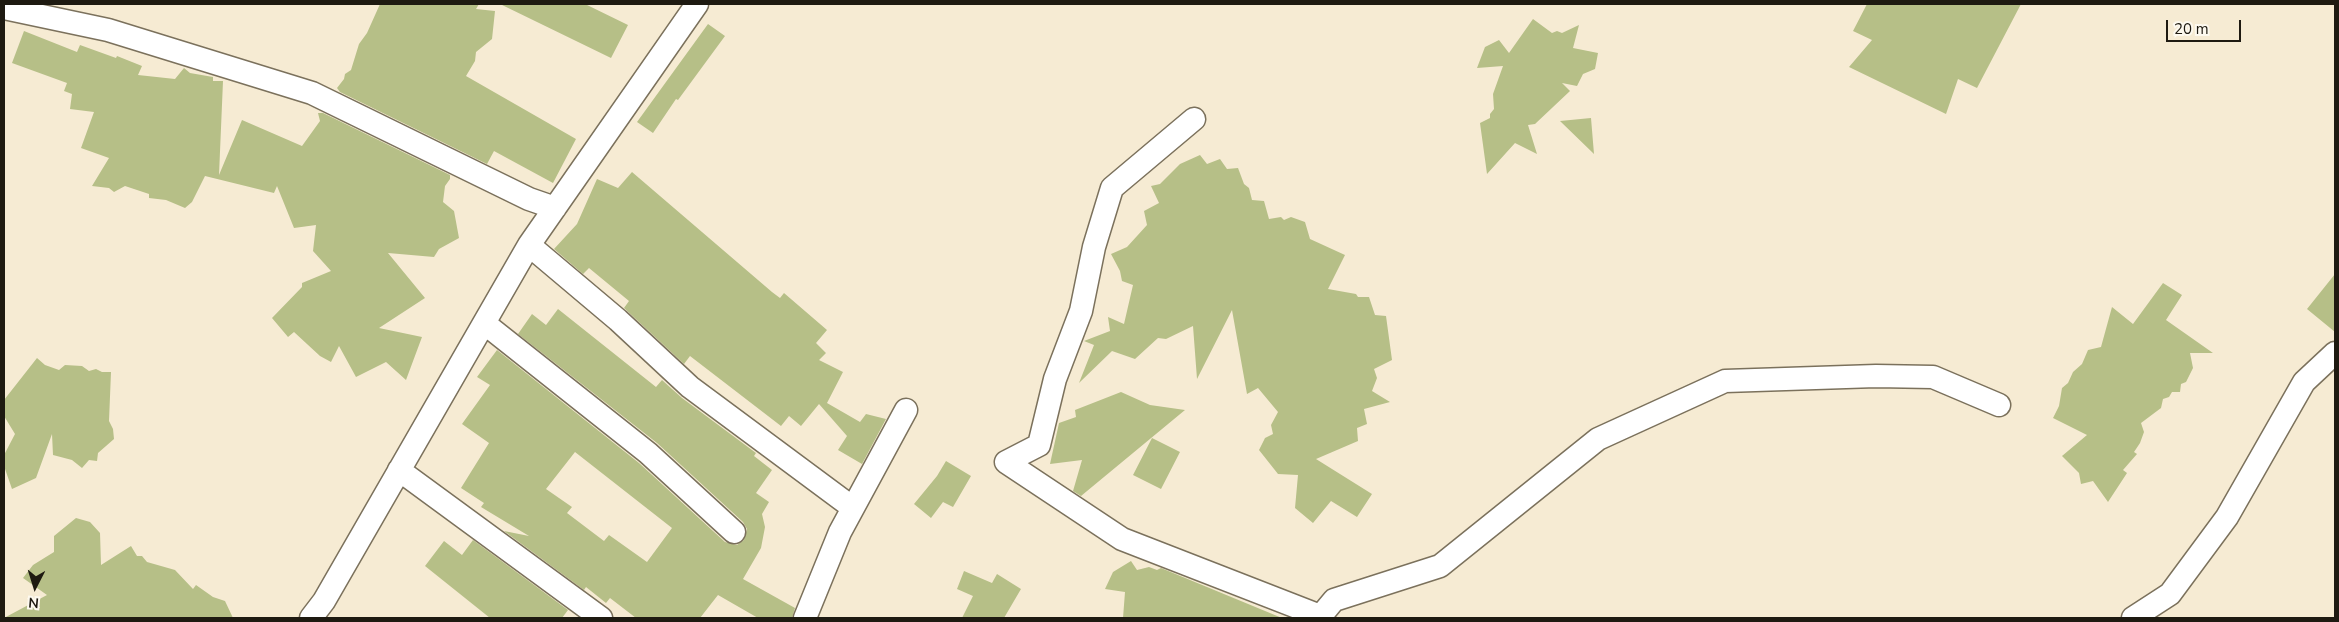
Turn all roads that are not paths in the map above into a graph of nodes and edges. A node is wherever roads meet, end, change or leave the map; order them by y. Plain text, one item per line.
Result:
1 (696, 4) edge
2 (4, 8) edge
3 (1194, 120) dead end
4 (555, 208) junction
5 (529, 245) junction
6 (484, 323) junction
7 (2335, 353) edge
8 (2000, 404) dead end
9 (906, 410) dead end
10 (399, 470) junction
11 (852, 508) junction
12 (734, 532) dead end
13 (1320, 617) edge
14 (311, 618) edge
15 (601, 618) edge
16 (805, 618) edge
17 (2133, 618) edge

1 - 4 street
2 - 4 street
3 - 13 street
4 - 5 street
5 - 6 street
5 - 11 street
6 - 10 street
6 - 12 street
7 - 17 street
8 - 13 street
9 - 11 street
10 - 14 street
10 - 15 street
11 - 16 street

